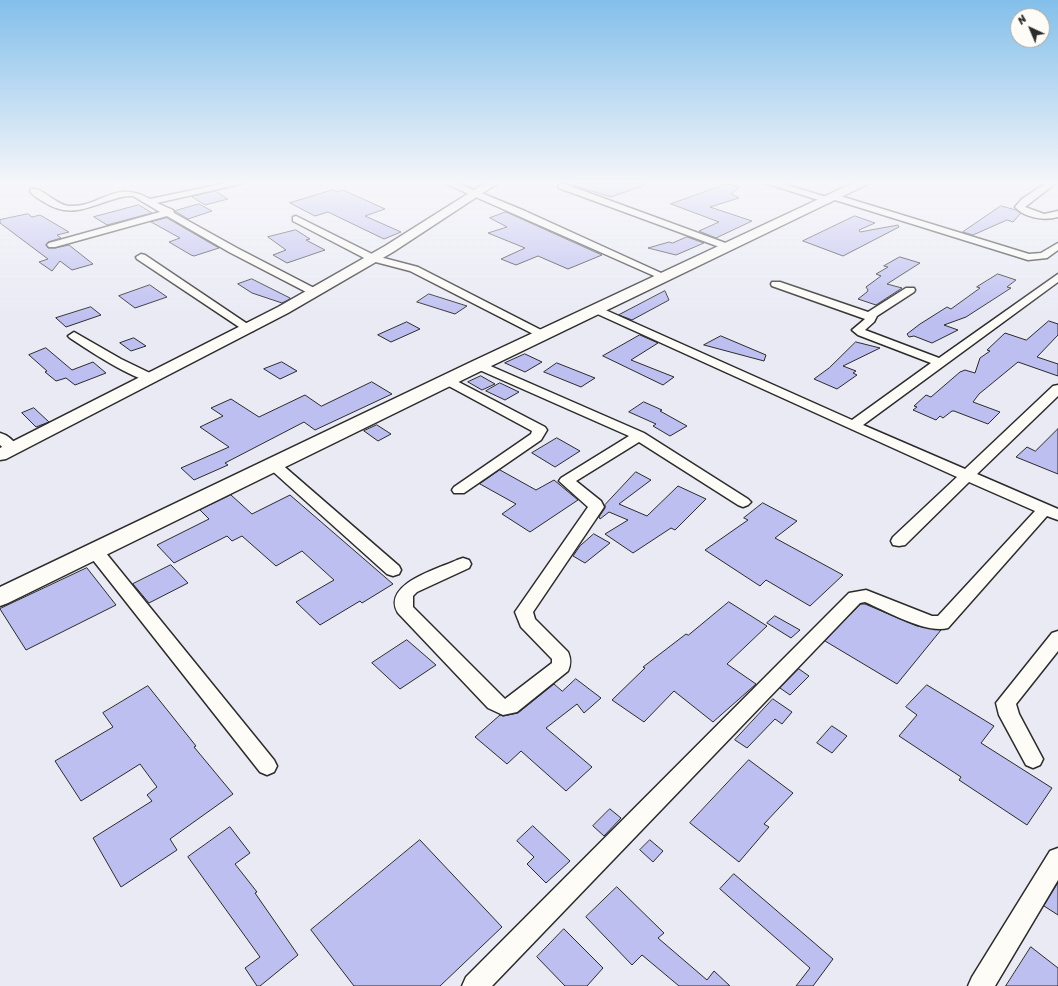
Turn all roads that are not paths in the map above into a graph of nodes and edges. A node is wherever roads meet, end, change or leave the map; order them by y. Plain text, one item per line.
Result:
1 (109, 229) edge
2 (198, 229) edge
3 (316, 229) edge
4 (419, 229) edge
5 (558, 229) edge
6 (679, 229) edge
7 (766, 229) edge
8 (934, 229) edge
9 (52, 245) dead end
10 (1058, 246) edge
11 (728, 247) junction
12 (1045, 255) junction
13 (140, 258) dead end
14 (372, 258) junction
15 (1058, 259) edge
16 (665, 277) junction
17 (1058, 277) edge
18 (776, 284) dead end
19 (910, 290) dead end
20 (314, 292) junction
21 (597, 310) junction
22 (871, 317) junction
23 (249, 329) junction
24 (542, 335) junction
25 (74, 336) dead end
26 (942, 363) junction
27 (479, 365) junction
28 (150, 378) junction
29 (449, 380) junction
30 (1058, 389) edge
31 (853, 426) junction
32 (639, 436) junction
33 (0, 437) edge
34 (13, 449) junction
35 (0, 455) edge
36 (274, 465) junction
37 (966, 475) junction
38 (459, 490) dead end
39 (743, 502) dead end
40 (1051, 512) edge
41 (899, 541) dead end
42 (95, 551) junction
43 (463, 564) dead end
44 (393, 570) dead end
45 (0, 596) edge
46 (1058, 638) edge
47 (1033, 759) dead end
48 (267, 766) dead end
49 (1058, 859) edge
50 (475, 986) edge
51 (981, 986) edge

1 - 9 street
2 - 20 street
3 - 14 street
4 - 14 street
5 - 16 street
6 - 11 street
7 - 11 main road
8 - 12 street
10 - 12 street
11 - 16 main road
12 - 15 street
13 - 23 street
14 - 20 street
14 - 24 street
16 - 21 main road
17 - 26 street
18 - 22 street
19 - 22 street
20 - 23 street
21 - 24 main road
21 - 31 street
22 - 26 street
23 - 28 street
24 - 27 main road
25 - 28 street
26 - 31 street
27 - 29 main road
27 - 32 street
28 - 34 street
29 - 36 main road
29 - 38 street
30 - 37 street
31 - 37 street
32 - 39 street
32 - 43 street
33 - 34 street
34 - 35 street
36 - 42 main road
36 - 44 street
37 - 40 street
37 - 41 street
40 - 50 street
42 - 45 main road
42 - 48 street
46 - 47 street
49 - 51 street

